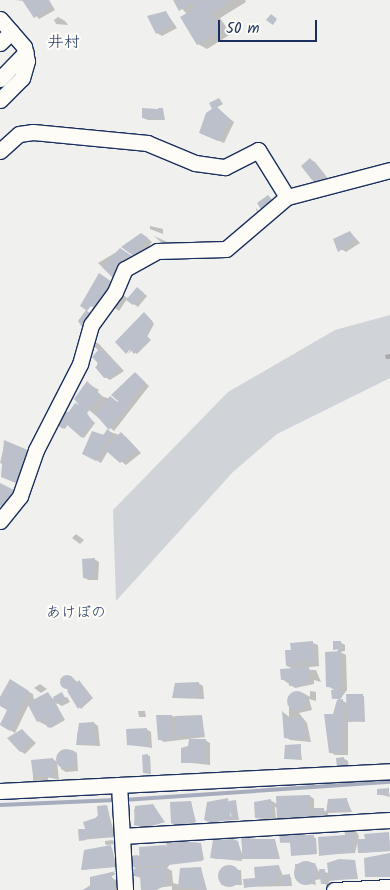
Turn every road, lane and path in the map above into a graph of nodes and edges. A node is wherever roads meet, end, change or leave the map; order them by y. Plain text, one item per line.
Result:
1 (3, 23) edge
2 (0, 44) edge
3 (26, 52) junction
4 (0, 79) edge
5 (0, 100) edge
6 (0, 151) edge
7 (390, 170) edge
8 (287, 197) junction
9 (0, 521) edge
10 (390, 771) edge
11 (0, 791) edge
12 (120, 793) junction
13 (390, 820) edge
14 (122, 836) junction
15 (390, 887) edge
16 (125, 890) edge
17 (334, 890) edge

1 - 2 street
1 - 3 street
3 - 4 street
3 - 5 street
6 - 8 street
7 - 8 street
8 - 9 street
10 - 12 street
11 - 12 street
12 - 14 street
13 - 14 street
14 - 16 street
15 - 17 street

